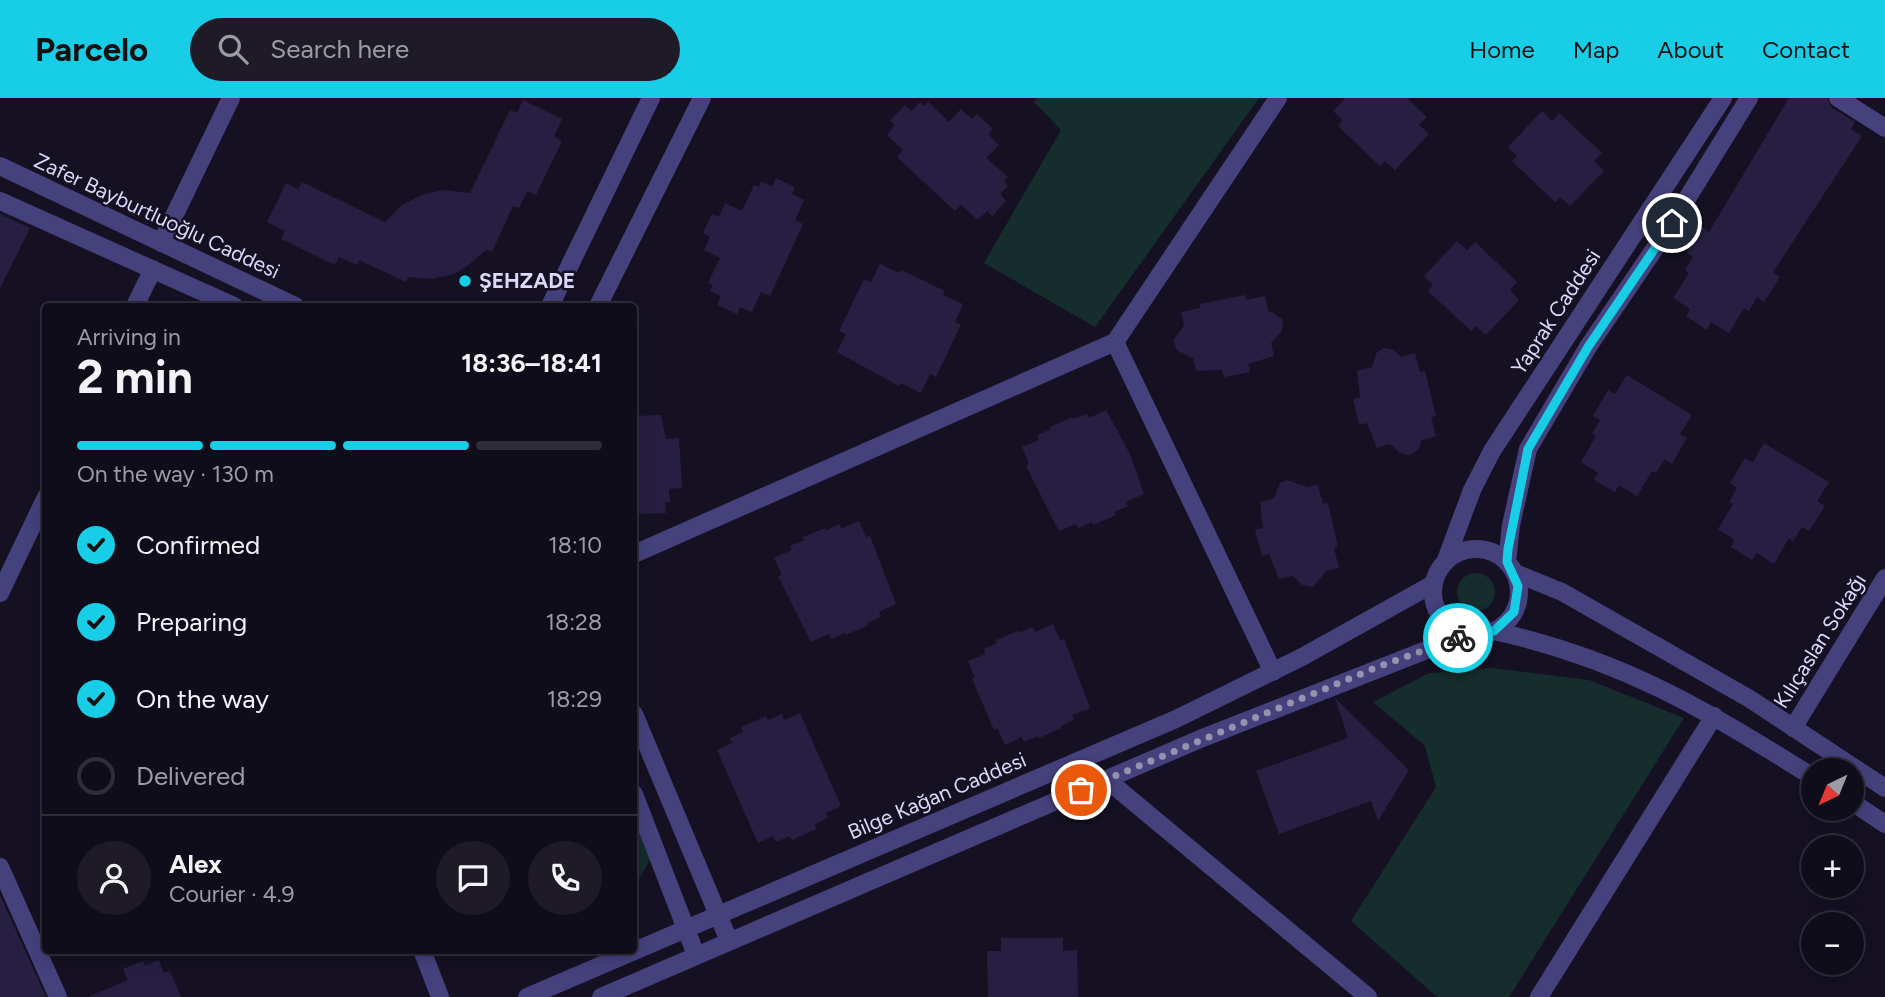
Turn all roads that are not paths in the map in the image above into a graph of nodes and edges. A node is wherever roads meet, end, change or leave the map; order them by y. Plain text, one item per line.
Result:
1 (232, 98) edge
2 (651, 98) edge
3 (702, 98) edge
4 (1278, 98) edge
5 (1723, 98) edge
6 (1749, 98) edge
7 (1838, 98) edge
8 (1885, 128) edge
9 (0, 166) edge
10 (0, 201) edge
11 (161, 243) junction
12 (153, 269) junction
13 (136, 303) edge
14 (227, 303) edge
15 (289, 303) edge
16 (551, 303) edge
17 (600, 303) edge
18 (1115, 342) junction
19 (42, 505) edge
20 (637, 553) edge
21 (1446, 560) junction
22 (1511, 568) junction
23 (1885, 578) edge
24 (2, 584) edge
25 (1433, 584) junction
26 (1494, 631) junction
27 (1467, 634) junction
28 (1273, 671) junction
29 (1714, 716) junction
30 (637, 721) edge
31 (1793, 728) junction
32 (1801, 770) edge
33 (1106, 779) junction
34 (1885, 788) edge
35 (637, 802) edge
36 (1864, 810) edge
37 (1885, 824) edge
38 (0, 867) edge
39 (717, 915) junction
40 (685, 929) junction
41 (729, 941) junction
42 (637, 950) edge
43 (424, 954) edge
44 (627, 954) edge
45 (696, 955) junction
46 (58, 997) edge
47 (440, 997) edge
48 (527, 997) edge
49 (601, 997) edge
50 (1368, 997) edge
51 (1539, 997) edge

1 - 11 street
2 - 16 street
3 - 17 street
4 - 18 street
5 - 21 street, Yaprak Caddesi
6 - 22 street
7 - 8 street
9 - 11 street, Zafer Bayburtluoğlu Caddesi
10 - 12 street
11 - 15 street, Zafer Bayburtluoğlu Caddesi
12 - 13 street
12 - 14 street
18 - 20 street
18 - 28 street
19 - 24 street
21 - 22 street
21 - 25 street
22 - 26 street
22 - 31 street
23 - 31 street, Kılıçaslan Sokağı
25 - 27 street
25 - 28 street, Bilge Kağan Caddesi
26 - 27 street
26 - 29 street
27 - 33 street
28 - 39 street, Bilge Kağan Caddesi
29 - 32 street
29 - 51 street
30 - 39 street
31 - 34 street
33 - 41 street
33 - 50 street
35 - 40 street
36 - 37 street
38 - 46 street
39 - 40 street, Bilge Kağan Caddesi
39 - 41 street
40 - 42 street, Bilge Kağan Caddesi
40 - 45 street
41 - 45 street
43 - 47 street
44 - 48 street, Bilge Kağan Caddesi
45 - 49 street

